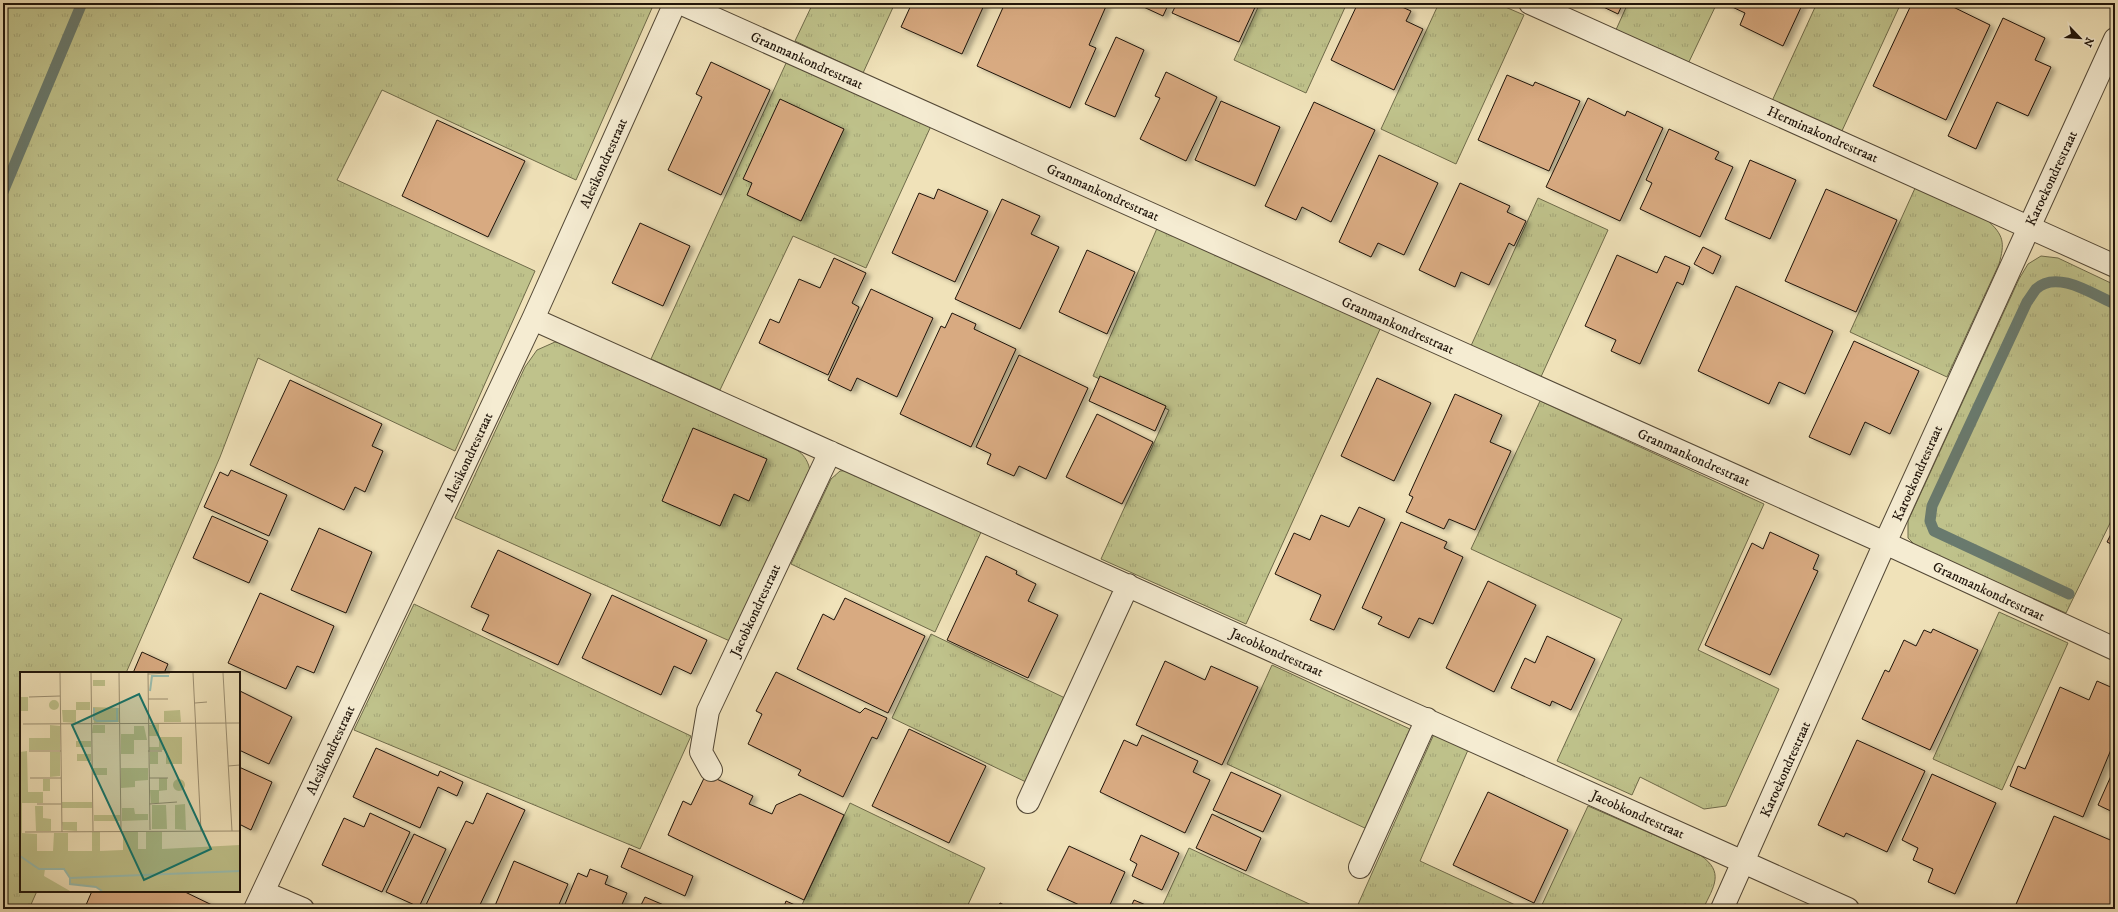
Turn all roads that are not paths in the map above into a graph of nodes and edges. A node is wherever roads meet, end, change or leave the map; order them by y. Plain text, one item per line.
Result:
1 (675, 3) edge
2 (680, 3) edge
3 (1530, 3) edge
4 (2115, 39) edge
5 (2029, 226) junction
6 (2115, 266) edge
7 (533, 319) junction
8 (830, 452) junction
9 (1885, 543) junction
10 (1128, 585) junction
11 (2115, 649) edge
12 (1426, 719) junction
13 (711, 770) dead end
14 (1028, 802) dead end
15 (1744, 862) junction
16 (1360, 868) dead end
17 (259, 901) edge
18 (302, 909) edge
19 (1722, 909) edge
20 (1848, 909) edge

1 - 7 street, Alesikondrestraat
2 - 9 street, Granmankondrestraat
3 - 5 street, Herminakondrestraat
4 - 5 street, Karoekondrestraat
5 - 6 street, Herminakondrestraat
5 - 9 street, Karoekondrestraat
7 - 8 street, Jacobkondrestraat
7 - 17 street, Alesikondrestraat
8 - 10 street, Jacobkondrestraat
8 - 13 street, Jacobkondrestraat
9 - 11 street, Granmankondrestraat
9 - 15 street, Karoekondrestraat
10 - 12 street, Jacobkondrestraat
10 - 14 street
12 - 15 street, Jacobkondrestraat
12 - 16 street
15 - 19 street, Karoekondrestraat
15 - 20 street, Jacobkondrestraat
17 - 18 street

